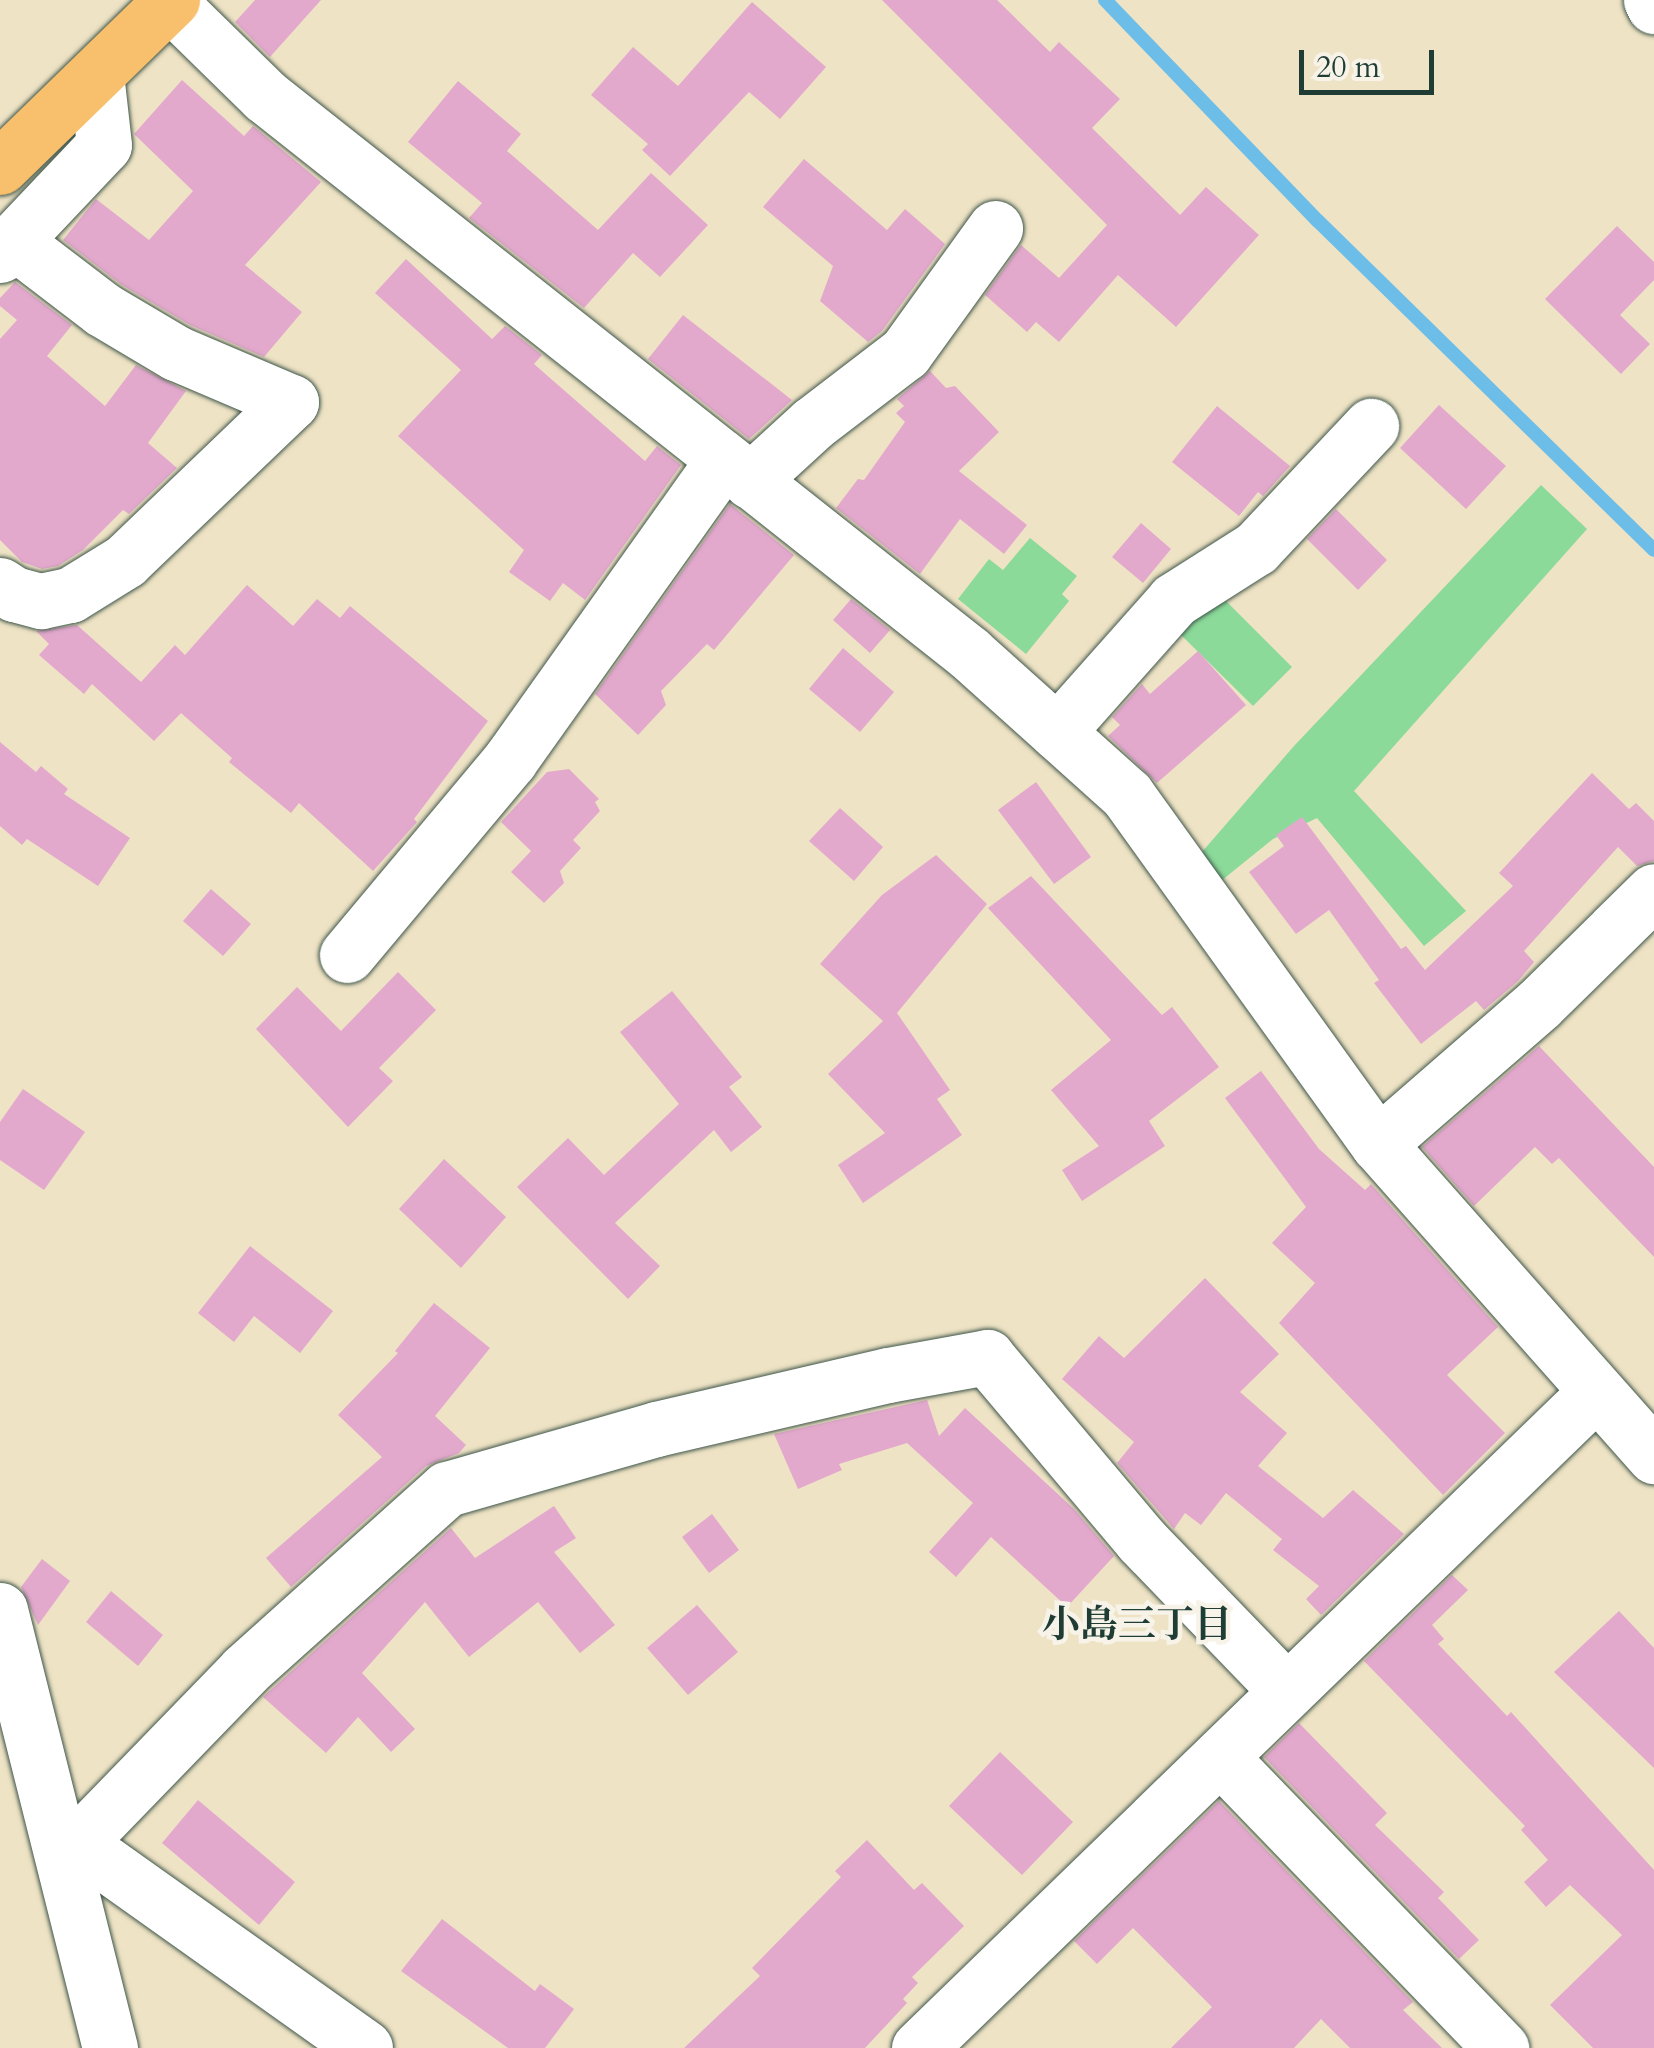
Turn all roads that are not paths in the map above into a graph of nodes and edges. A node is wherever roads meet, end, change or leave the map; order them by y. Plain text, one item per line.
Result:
1 (170, 1) edge
2 (96, 74) junction
3 (0, 168) edge
4 (995, 228) dead end
5 (6, 248) edge
6 (1371, 426) dead end
7 (737, 471) junction
8 (0, 584) edge
9 (1057, 732) junction
10 (1654, 891) edge
11 (347, 955) dead end
12 (1378, 1144) junction
13 (1596, 1392) junction
14 (1654, 1456) edge
15 (0, 1610) edge
16 (1288, 1691) junction
17 (1220, 1757) junction
18 (64, 1856) junction
19 (948, 2039) edge
20 (110, 2048) edge
21 (365, 2048) edge
22 (1501, 2048) edge

1 - 2 highway
1 - 7 street
2 - 3 highway
2 - 5 street
4 - 7 street
5 - 8 street
6 - 9 street
7 - 9 street
7 - 11 street
9 - 12 street
10 - 12 street
12 - 13 street
13 - 14 street
13 - 16 street
15 - 18 street
16 - 17 street
16 - 18 street
17 - 19 street
17 - 22 street
18 - 20 street
18 - 21 street

